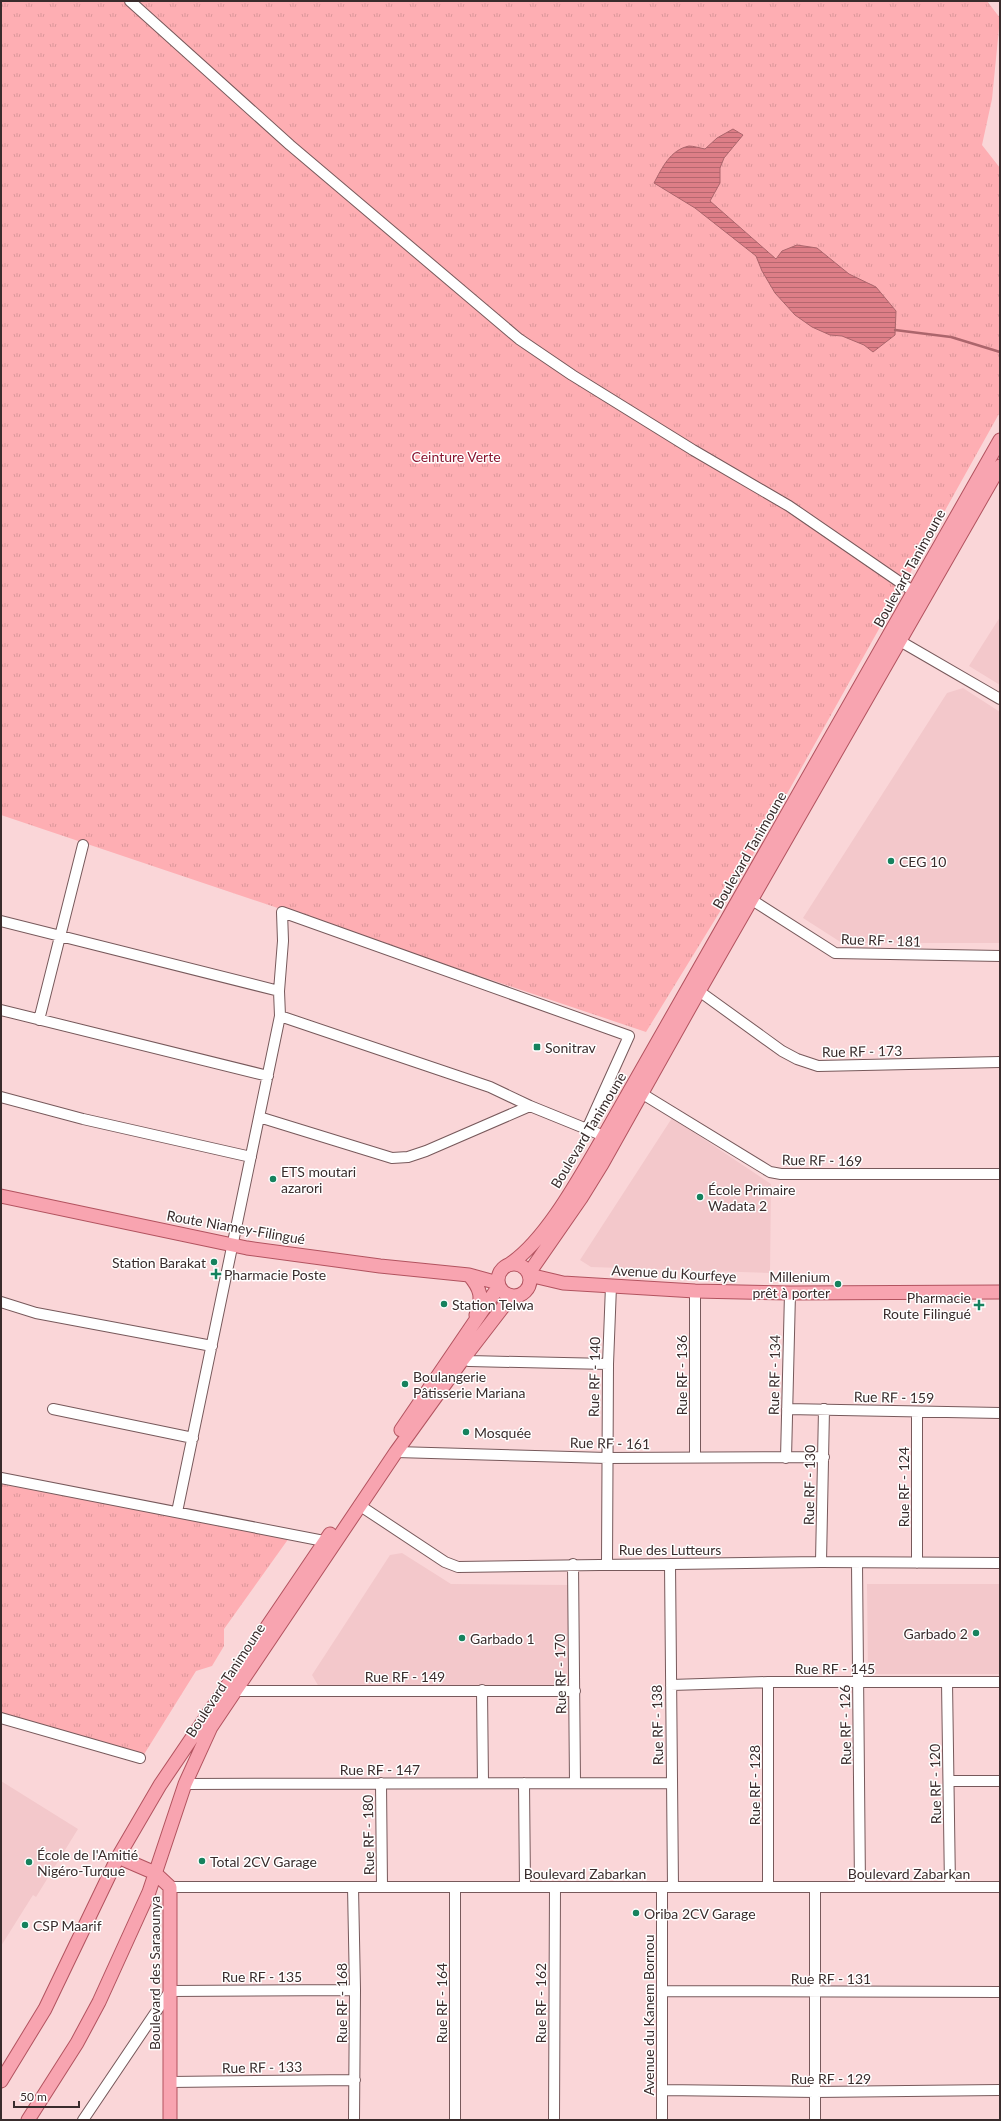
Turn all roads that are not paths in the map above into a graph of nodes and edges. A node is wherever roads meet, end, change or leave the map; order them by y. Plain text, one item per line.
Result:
1 (130, 1) edge
2 (1000, 440) edge
3 (1000, 466) edge
4 (919, 595) junction
5 (892, 637) junction
6 (1000, 699) edge
7 (83, 845) dead end
8 (752, 900) junction
9 (1, 921) edge
10 (732, 922) junction
11 (60, 936) junction
12 (1000, 956) edge
13 (279, 991) junction
14 (698, 991) junction
15 (1, 1010) edge
16 (280, 1016) junction
17 (39, 1020) junction
18 (1000, 1062) edge
19 (268, 1076) junction
20 (641, 1093) junction
21 (1, 1097) edge
22 (530, 1106) junction
23 (259, 1117) junction
24 (587, 1129) junction
25 (604, 1136) junction
26 (251, 1157) junction
27 (1000, 1174) edge
28 (1, 1196) edge
29 (232, 1246) junction
30 (507, 1265) junction
31 (529, 1274) junction
32 (469, 1275) junction
33 (563, 1283) junction
34 (498, 1284) junction
35 (611, 1286) junction
36 (695, 1291) junction
37 (1000, 1292) edge
38 (521, 1293) junction
39 (790, 1293) junction
40 (1, 1302) edge
41 (473, 1325) junction
42 (212, 1346) junction
43 (463, 1359) junction
44 (608, 1364) junction
45 (53, 1409) dead end
46 (787, 1409) junction
47 (824, 1409) junction
48 (917, 1412) junction
49 (1000, 1413) edge
50 (193, 1438) junction
51 (396, 1452) junction
52 (824, 1457) junction
53 (608, 1458) junction
54 (695, 1458) junction
55 (786, 1458) junction
56 (1, 1478) edge
57 (359, 1505) junction
58 (177, 1512) junction
59 (324, 1541) junction
60 (821, 1562) junction
61 (857, 1563) junction
62 (917, 1563) junction
63 (1000, 1563) edge
64 (573, 1564) junction
65 (607, 1564) junction
66 (670, 1564) junction
67 (768, 1682) junction
68 (858, 1682) junction
69 (947, 1682) junction
70 (1000, 1682) edge
71 (670, 1685) junction
72 (236, 1690) junction
73 (482, 1690) junction
74 (575, 1691) junction
75 (1, 1718) edge
76 (140, 1758) dead end
77 (950, 1781) junction
78 (1000, 1781) edge
79 (381, 1783) junction
80 (483, 1783) junction
81 (524, 1783) junction
82 (672, 1783) junction
83 (185, 1784) junction
84 (575, 1784) junction
85 (118, 1857) junction
86 (155, 1873) junction
87 (170, 1887) junction
88 (353, 1887) junction
89 (382, 1887) junction
90 (455, 1887) junction
91 (525, 1887) junction
92 (555, 1887) junction
93 (662, 1887) junction
94 (673, 1887) junction
95 (768, 1887) junction
96 (815, 1887) junction
97 (860, 1887) junction
98 (950, 1887) junction
99 (1000, 1887) edge
100 (355, 1990) junction
101 (170, 1991) junction
102 (662, 1991) junction
103 (816, 1992) junction
104 (1000, 1992) edge
105 (3, 2075) edge
106 (355, 2080) junction
107 (170, 2082) junction
108 (662, 2090) junction
109 (1000, 2090) edge
110 (815, 2092) junction
111 (28, 2120) edge
112 (82, 2120) edge
113 (170, 2120) edge
114 (354, 2120) edge
115 (455, 2120) edge
116 (554, 2120) edge
117 (662, 2120) edge
118 (815, 2120) edge

1 - 4 street
2 - 4 main road, Boulevard Tanimoune
3 - 4 main road, Boulevard Tanimoune
4 - 5 main road, Boulevard Tanimoune
5 - 6 street
5 - 8 main road, Boulevard Tanimoune
5 - 10 main road, Boulevard Tanimoune
7 - 11 street
8 - 10 main road, Boulevard Tanimoune
8 - 12 street, Rue RF - 181
9 - 11 street
10 - 14 main road, Boulevard Tanimoune
10 - 25 main road, Boulevard Tanimoune
11 - 13 street
11 - 17 street
13 - 16 street
13 - 24 street
14 - 18 street, Rue RF - 173
14 - 20 main road, Boulevard Tanimoune
15 - 17 street
16 - 19 street
16 - 22 street
17 - 19 street
19 - 23 street
20 - 27 street, Rue RF - 169
20 - 31 main road, Boulevard Tanimoune
21 - 26 street
22 - 23 street
22 - 24 street
23 - 26 street
24 - 25 street
25 - 30 main road, Boulevard Tanimoune
26 - 29 street
28 - 29 main road, Route Niamey-Filingué
29 - 32 main road, Route Niamey-Filingué
29 - 42 street
30 - 31 main road
30 - 32 main road, Route Niamey-Filingué
30 - 34 main road
31 - 33 main road, Avenue du Kourfeye
31 - 38 main road
32 - 34 main road, Route Niamey-Filingué
32 - 41 main road
33 - 35 main road, Avenue du Kourfeye
33 - 38 main road, Avenue du Kourfeye
34 - 38 main road
34 - 41 main road, Boulevard Tanimoune
35 - 36 main road, Avenue du Kourfeye
35 - 44 street, Rue RF - 140
36 - 39 main road, Avenue du Kourfeye
36 - 54 street, Rue RF - 136
37 - 39 main road, Avenue du Kourfeye
38 - 43 main road, Boulevard Tanimoune
39 - 46 street, Rue RF - 134
40 - 42 street
41 - 59 main road, Boulevard Tanimoune
42 - 50 street
43 - 44 street
43 - 51 main road, Boulevard Tanimoune
44 - 53 street, Rue RF - 140
45 - 50 street
46 - 47 street, Rue RF - 159
46 - 55 street, Rue RF - 134
47 - 48 street, Rue RF - 159
47 - 52 street, Rue RF - 130
48 - 49 street, Rue RF - 159
48 - 62 street, Rue RF - 124
50 - 58 street
51 - 53 street, Rue RF - 161
51 - 57 main road, Boulevard Tanimoune
52 - 55 street, Rue RF - 161
52 - 60 street, Rue RF - 130
53 - 54 street, Rue RF - 161
53 - 65 street, Rue RF - 140
54 - 55 street, Rue RF - 161
56 - 58 street
57 - 64 street, Rue des Lutteurs
57 - 72 main road, Boulevard Tanimoune
58 - 59 street
59 - 85 main road, Boulevard Tanimoune
60 - 61 street, Rue des Lutteurs
60 - 66 street, Rue des Lutteurs
61 - 62 street, Rue des Lutteurs
61 - 68 street, Rue RF - 126
62 - 63 street, Rue des Lutteurs
64 - 65 street, Rue des Lutteurs
64 - 74 street, Rue RF - 170
65 - 66 street, Rue des Lutteurs
66 - 71 street, Rue RF - 138
67 - 68 street, Rue RF - 145
67 - 71 street, Rue RF - 145
67 - 95 street, Rue RF - 128
68 - 69 street, Rue RF - 145
68 - 97 street, Rue RF - 126
69 - 70 street, Rue RF - 145
69 - 77 street, Rue RF - 120
71 - 82 street, Rue RF - 138
72 - 73 street, Rue RF - 149
72 - 83 main road, Boulevard Tanimoune
73 - 74 street, Rue RF - 149
73 - 80 street
74 - 84 street, Rue RF - 170
75 - 76 street
77 - 78 street
77 - 98 street, Rue RF - 120
79 - 80 street, Rue RF - 147
79 - 83 street, Rue RF - 147
79 - 89 street, Rue RF - 180
80 - 81 street, Rue RF - 147
81 - 84 street, Rue RF - 147
81 - 91 street
82 - 84 street, Rue RF - 147
82 - 94 street, Rue RF - 138
83 - 86 main road, Boulevard Tanimoune
85 - 86 main road, Boulevard des Saraounya
85 - 105 main road, Boulevard Tanimoune
86 - 87 main road, Boulevard des Saraounya
86 - 111 main road, Boulevard Tanimoune
87 - 88 street, Boulevard Zabarkan
87 - 101 main road, Boulevard des Saraounya
88 - 89 street, Boulevard Zabarkan
88 - 100 street, Rue RF - 168
89 - 90 street, Boulevard Zabarkan
90 - 91 street, Boulevard Zabarkan
90 - 115 street, Rue RF - 164
91 - 92 street, Boulevard Zabarkan
92 - 93 street, Boulevard Zabarkan
92 - 116 street, Rue RF - 162
93 - 94 street, Boulevard Zabarkan
93 - 102 street, Avenue du Kanem Bornou
94 - 95 street, Boulevard Zabarkan
95 - 96 street, Boulevard Zabarkan
96 - 97 street, Boulevard Zabarkan
96 - 103 street
97 - 98 street, Boulevard Zabarkan
98 - 99 street, Boulevard Zabarkan
100 - 101 street, Rue RF - 135
100 - 106 street, Rue RF - 168
101 - 107 main road, Boulevard des Saraounya
101 - 112 street
102 - 103 street, Rue RF - 131
102 - 108 street, Avenue du Kanem Bornou
103 - 104 street, Rue RF - 131
103 - 110 street
106 - 107 street, Rue RF - 133
106 - 114 street, Rue RF - 168
107 - 113 main road, Boulevard des Saraounya
108 - 110 street, Rue RF - 129
108 - 117 street, Avenue du Kanem Bornou
109 - 110 street, Rue RF - 129
110 - 118 street

